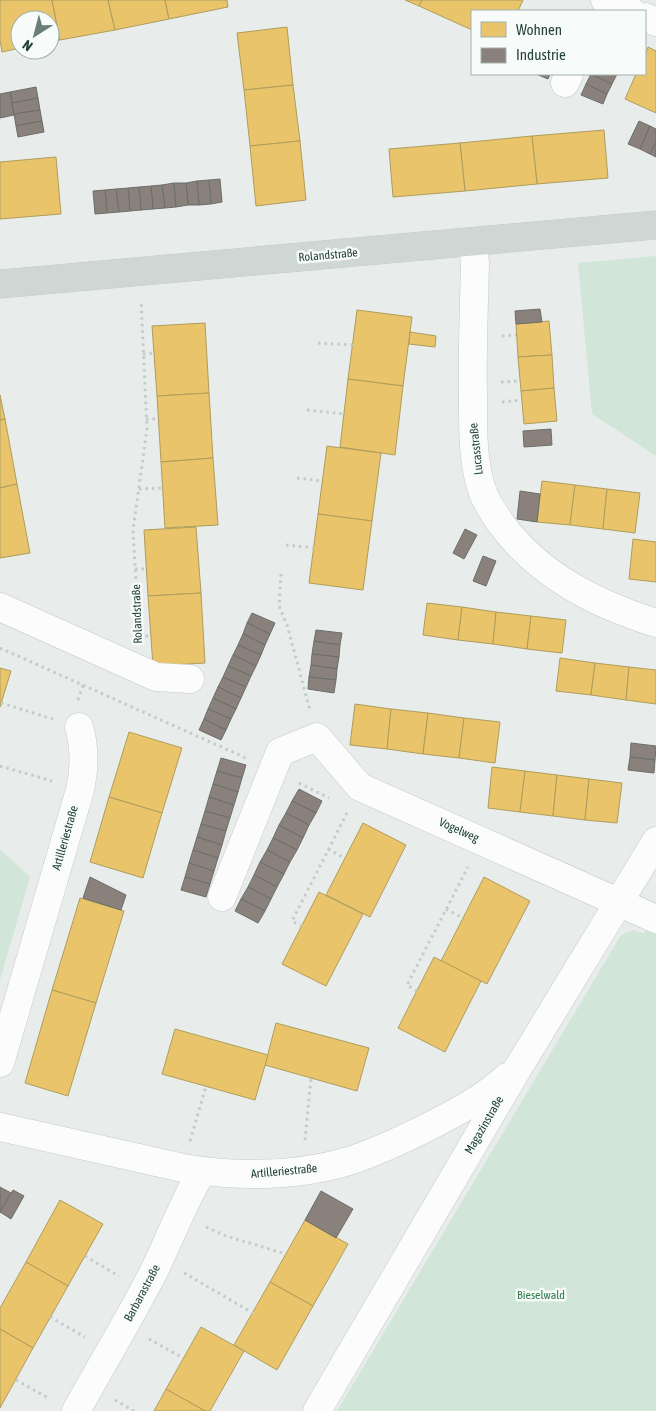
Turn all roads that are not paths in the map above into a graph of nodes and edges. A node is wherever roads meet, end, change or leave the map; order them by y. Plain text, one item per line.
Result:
1 (604, 0) edge
2 (629, 10) edge
3 (656, 225) edge
4 (473, 242) junction
5 (0, 284) edge
6 (0, 607) edge
7 (656, 623) edge
8 (190, 679) dead end
9 (79, 727) road end
10 (656, 841) edge
11 (222, 897) dead end
12 (618, 902) junction
13 (656, 919) edge
14 (0, 1063) edge
15 (518, 1068) junction
16 (0, 1127) edge
17 (192, 1170) junction
18 (66, 1406) edge
19 (317, 1411) edge

1 - 2 street
3 - 4 main road, Rolandstraße
4 - 5 main road, Rolandstraße
4 - 7 street, Lucasstraße
6 - 8 street
9 - 14 street, Artilleriestraße
10 - 12 street, Magazinstraße
11 - 12 street, Vogelweg
12 - 13 street, Vogelweg
12 - 15 street, Magazinstraße
15 - 17 street, Artilleriestraße
15 - 19 street, Magazinstraße
16 - 17 street, Artilleriestraße
17 - 18 street, Barbarastraße

